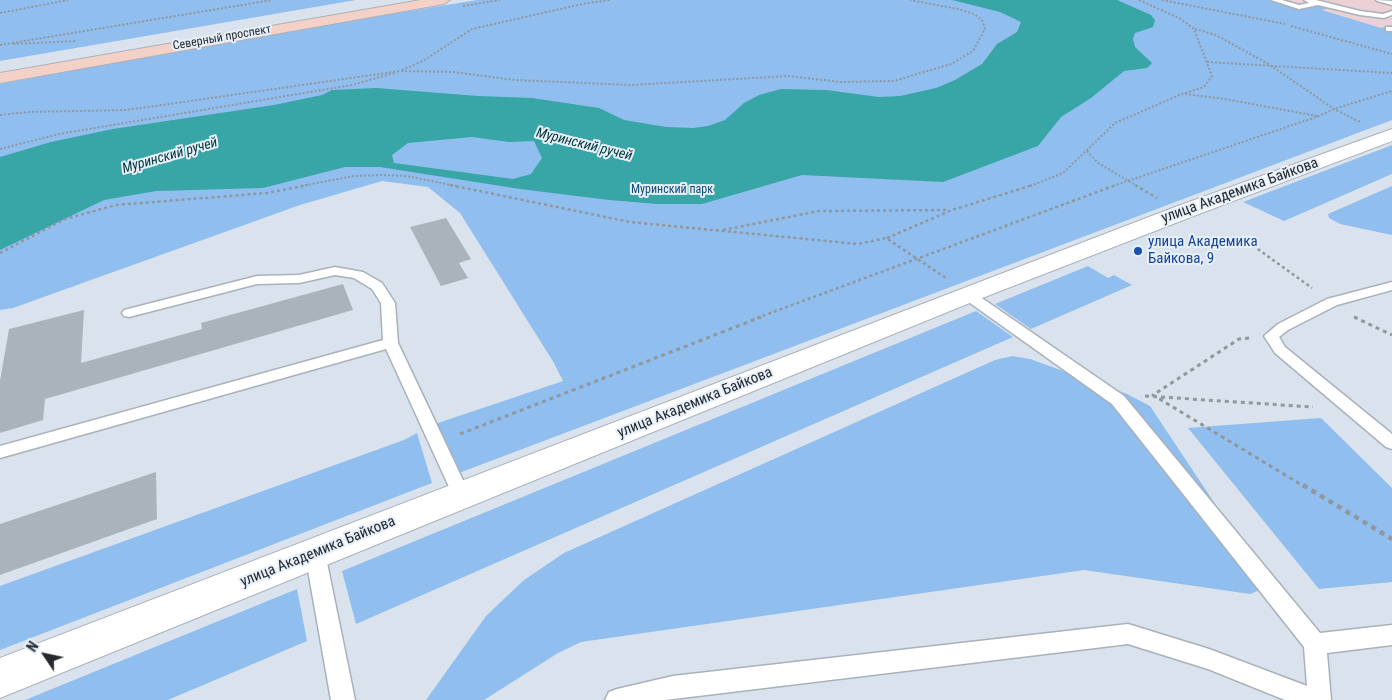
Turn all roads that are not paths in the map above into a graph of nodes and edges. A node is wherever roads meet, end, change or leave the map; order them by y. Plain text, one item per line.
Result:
1 (391, 0) edge
2 (444, 0) edge
3 (1274, 0) edge
4 (1307, 0) edge
5 (1379, 0) edge
6 (1317, 2) junction
7 (1392, 3) edge
8 (1392, 13) edge
9 (0, 67) edge
10 (0, 78) edge
11 (1391, 136) edge
12 (1392, 286) edge
13 (968, 295) junction
14 (128, 313) dead end
15 (391, 343) junction
16 (1392, 443) edge
17 (0, 452) edge
18 (461, 495) junction
19 (315, 553) junction
20 (1392, 635) edge
21 (1315, 644) junction
22 (0, 678) edge
23 (343, 700) edge
24 (617, 700) edge
25 (1314, 700) edge
26 (1320, 700) edge

1 - 9 main road, Северный проспект
2 - 10 main road, Северный проспект
3 - 6 lane
4 - 6 lane
5 - 7 lane
6 - 8 lane
11 - 13 street, улица Академика Байкова
12 - 16 lane
13 - 18 street, улица Академика Байкова
13 - 21 lane
14 - 15 lane
15 - 17 lane
15 - 18 lane
18 - 19 street, улица Академика Байкова
19 - 22 street, улица Академика Байкова
19 - 23 lane
20 - 21 lane
21 - 26 lane
24 - 25 lane

